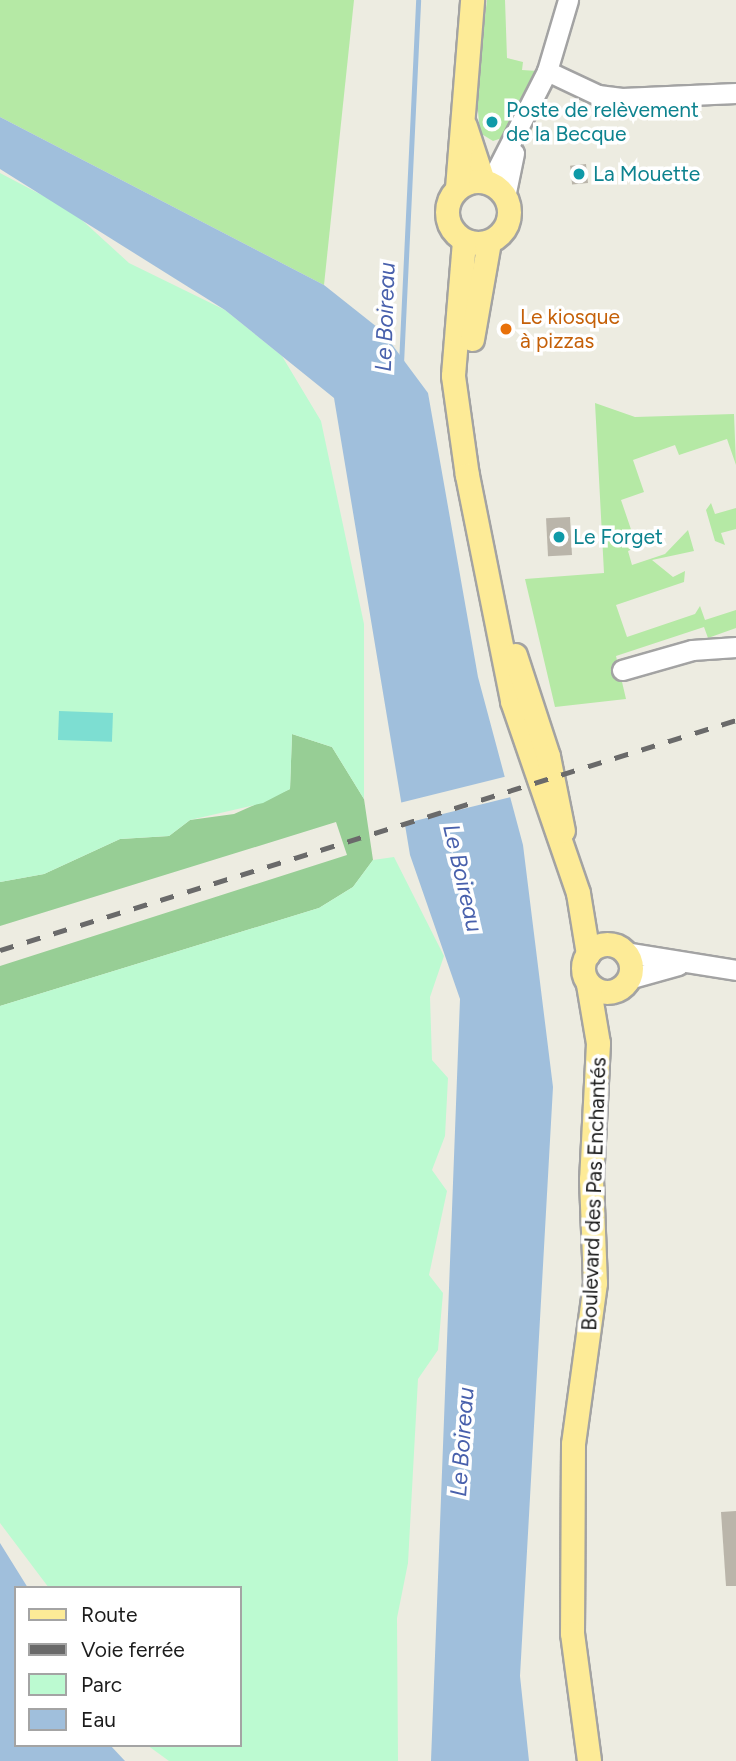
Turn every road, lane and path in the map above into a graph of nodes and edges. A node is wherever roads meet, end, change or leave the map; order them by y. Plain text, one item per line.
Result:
1 (472, 0) edge
2 (568, 0) edge
3 (547, 71) junction
4 (736, 93) edge
5 (463, 116) junction
6 (493, 187) junction
7 (457, 188) junction
8 (464, 241) junction
9 (489, 242) junction
10 (464, 450) junction
11 (736, 647) edge
12 (622, 670) dead end
13 (578, 893) junction
14 (618, 949) junction
15 (588, 954) junction
16 (680, 965) junction
17 (736, 970) edge
18 (588, 984) junction
19 (622, 985) junction
20 (598, 1044) junction
21 (589, 1761) edge

1 - 5 main road
2 - 3 street
3 - 4 street
3 - 6 street
5 - 6 main road
5 - 7 main road
6 - 7 main road
6 - 9 main road
7 - 8 main road
8 - 9 main road
8 - 10 main road
9 - 10 main road
10 - 13 main road
11 - 12 street
13 - 14 main road
13 - 15 main road
14 - 15 main road
14 - 16 street
14 - 19 main road
15 - 18 main road, Boulevard des Pas Enchantés
16 - 17 street
16 - 19 street
18 - 19 main road
18 - 20 main road, Boulevard des Pas Enchantés
19 - 20 main road, Boulevard des Pas Enchantés
20 - 21 main road, Boulevard des Pas Enchantés

